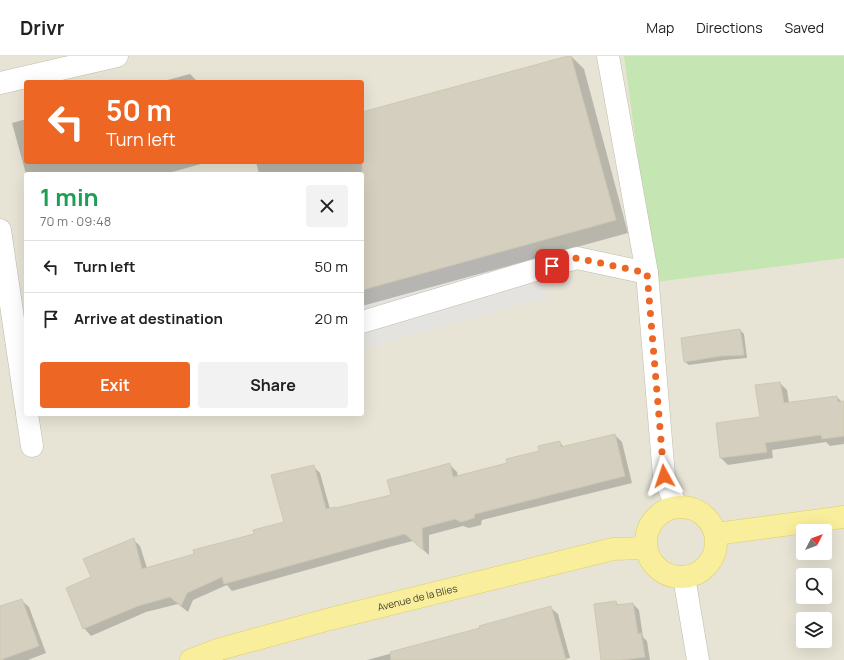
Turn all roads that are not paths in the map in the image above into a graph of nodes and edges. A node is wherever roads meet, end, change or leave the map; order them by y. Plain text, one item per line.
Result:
1 (117, 56) edge
2 (608, 56) edge
3 (0, 83) edge
4 (0, 230) edge
5 (647, 273) junction
6 (364, 321) edge
7 (24, 393) edge
8 (27, 416) edge
9 (32, 446) dead end
10 (676, 506) junction
11 (844, 517) edge
12 (716, 534) junction
13 (646, 548) junction
14 (684, 577) junction
15 (221, 655) edge
16 (191, 660) edge
17 (698, 660) edge

1 - 3 street
2 - 5 street
4 - 7 street
5 - 6 street
5 - 10 street
8 - 9 street
10 - 12 main road
10 - 13 main road
11 - 12 main road
12 - 14 main road
13 - 14 main road
13 - 15 main road, Avenue de la Blies
14 - 17 street
15 - 16 main road, Avenue de la Blies

